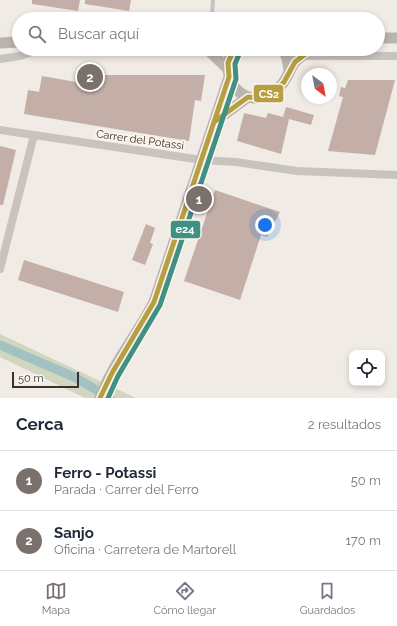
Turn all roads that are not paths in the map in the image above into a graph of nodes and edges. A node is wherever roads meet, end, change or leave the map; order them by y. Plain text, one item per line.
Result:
1 (213, 0) edge
2 (212, 12) edge
3 (385, 38) edge
4 (397, 38) edge
5 (0, 42) edge
6 (12, 42) edge
7 (20, 56) edge
8 (213, 56) edge
9 (230, 56) edge
10 (286, 56) edge
11 (302, 56) joint
12 (397, 56) edge
13 (0, 59) edge
14 (288, 71) junction
15 (228, 73) junction
16 (248, 97) junction
17 (214, 122) junction
18 (0, 130) edge
19 (34, 135) junction
20 (202, 160) junction
21 (397, 175) edge
22 (0, 269) edge
23 (100, 398) edge

1 - 2 lane
3 - 4 street
5 - 6 street
7 - 13 street
8 - 15 street
9 - 15 street
10 - 14 street
11 - 12 street
11 - 14 street
14 - 16 street
15 - 16 street
15 - 17 street
16 - 17 street
17 - 20 street
18 - 19 street, Carrer del Potassi
19 - 20 street, Carrer del Potassi
19 - 22 street
20 - 21 street, Carrer del Potassi
20 - 23 street

